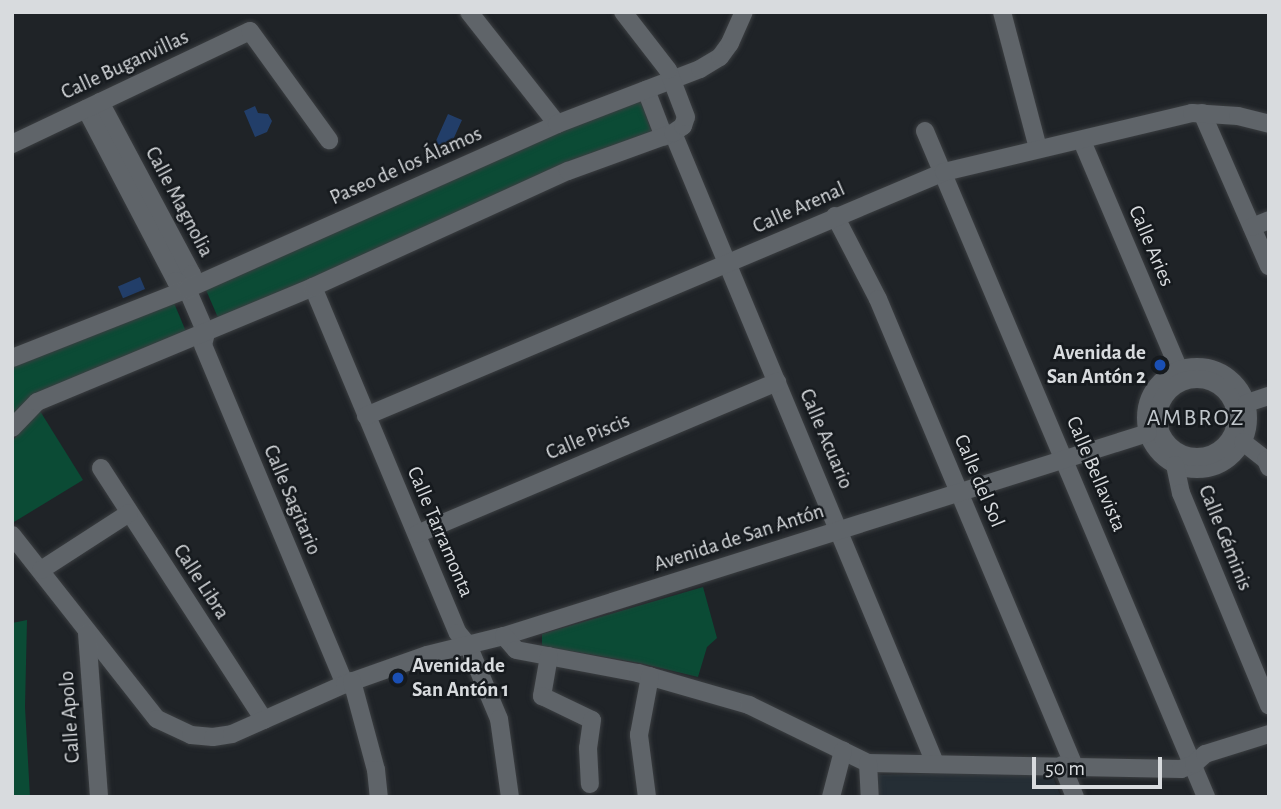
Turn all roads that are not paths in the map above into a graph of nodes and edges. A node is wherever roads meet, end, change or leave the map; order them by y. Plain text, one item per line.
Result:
1 (469, 12) edge
2 (623, 12) edge
3 (744, 12) edge
4 (1002, 12) edge
5 (673, 80) junction
6 (646, 90) junction
7 (93, 106) junction
8 (1202, 113) junction
9 (556, 124) junction
10 (1269, 124) edge
11 (925, 131) dead end
12 (668, 135) junction
13 (330, 141) dead end
14 (1082, 141) junction
15 (12, 144) edge
16 (1038, 148) junction
17 (944, 172) junction
18 (835, 216) junction
19 (1269, 220) edge
20 (1252, 227) junction
21 (727, 264) junction
22 (1269, 266) edge
23 (313, 287) junction
24 (187, 289) junction
25 (206, 333) junction
26 (12, 358) edge
27 (1179, 370) junction
28 (777, 382) junction
29 (1225, 391) joint
30 (1269, 396) edge
31 (1247, 403) junction
32 (366, 416) junction
33 (12, 428) edge
34 (1148, 433) junction
35 (1243, 442) junction
36 (1065, 457) junction
37 (1175, 465) junction
38 (1269, 467) edge
39 (101, 468) dead end
40 (958, 491) junction
41 (129, 513) junction
42 (839, 530) junction
43 (417, 534) junction
44 (12, 535) edge
45 (41, 570) junction
46 (87, 634) junction
47 (504, 636) junction
48 (468, 645) junction
49 (549, 656) junction
50 (655, 678) junction
51 (348, 682) junction
52 (1269, 705) edge
53 (264, 720) junction
54 (1269, 734) edge
55 (843, 751) junction
56 (868, 763) junction
57 (935, 763) junction
58 (1194, 764) junction
59 (1068, 765) junction
60 (590, 783) dead end
61 (99, 797) edge
62 (379, 797) edge
63 (510, 797) edge
64 (647, 797) edge
65 (831, 797) edge
66 (870, 797) edge
67 (1075, 797) edge
68 (1206, 797) edge

1 - 9 street
2 - 5 street
3 - 5 street
4 - 16 street
5 - 6 street, Paseo de los Álamos
5 - 12 street
6 - 9 street, Paseo de los Álamos
6 - 12 street, Calle Acuario
7 - 13 street, Calle Buganvillas
7 - 15 street, Calle Buganvillas
7 - 24 street, Calle Magnolia
8 - 10 street, Calle Arenal
8 - 14 street, Calle Arenal
8 - 20 street
9 - 24 street, Paseo de los Álamos
11 - 17 street, Calle Bellavista
12 - 21 street, Calle Acuario
12 - 23 street
14 - 16 street, Calle Arenal
14 - 27 street, Calle Aries
16 - 17 street, Calle Arenal
17 - 18 street, Calle Arenal
17 - 36 street, Calle Bellavista
18 - 21 street, Calle Arenal
18 - 40 street, Calle del Sol
19 - 20 street
20 - 22 street
21 - 28 street, Calle Acuario
21 - 32 street, Calle Arenal
23 - 25 street
23 - 32 street, Calle Tarramonta
24 - 25 street
24 - 26 street, Paseo de los Álamos
25 - 33 street
25 - 51 street, Calle Sagitario
27 - 31 street
27 - 34 street
28 - 42 street, Calle Acuario
28 - 43 street, Calle Piscis
29 - 29 street
30 - 31 street
31 - 35 street
32 - 43 street, Calle Tarramonta
34 - 36 street, Avenida de San Antón
34 - 37 street
35 - 37 street
35 - 38 street
36 - 40 street, Avenida de San Antón
36 - 58 street, Calle Bellavista
37 - 52 street, Calle Géminis
39 - 41 street, Calle Libra
40 - 42 street, Avenida de San Antón
40 - 59 street, Calle del Sol
41 - 45 street
41 - 53 street, Calle Libra
42 - 47 street, Avenida de San Antón
42 - 57 street, Calle Acuario
43 - 48 street, Calle Tarramonta
44 - 45 street, Avenida de San Antón
45 - 46 street, Avenida de San Antón
46 - 53 street, Avenida de San Antón
46 - 61 street, Calle Apolo
47 - 48 street, Avenida de San Antón
47 - 49 street
48 - 51 street, Avenida de San Antón
48 - 63 street, Calle Tarramonta
49 - 50 street
49 - 60 street
50 - 55 street
50 - 64 street
51 - 53 street, Avenida de San Antón
51 - 62 street, Calle Sagitario
54 - 58 street
55 - 56 street
55 - 65 street
56 - 57 street
56 - 66 street
57 - 59 street
58 - 59 street
58 - 68 street, Calle Bellavista
59 - 67 street, Calle del Sol

